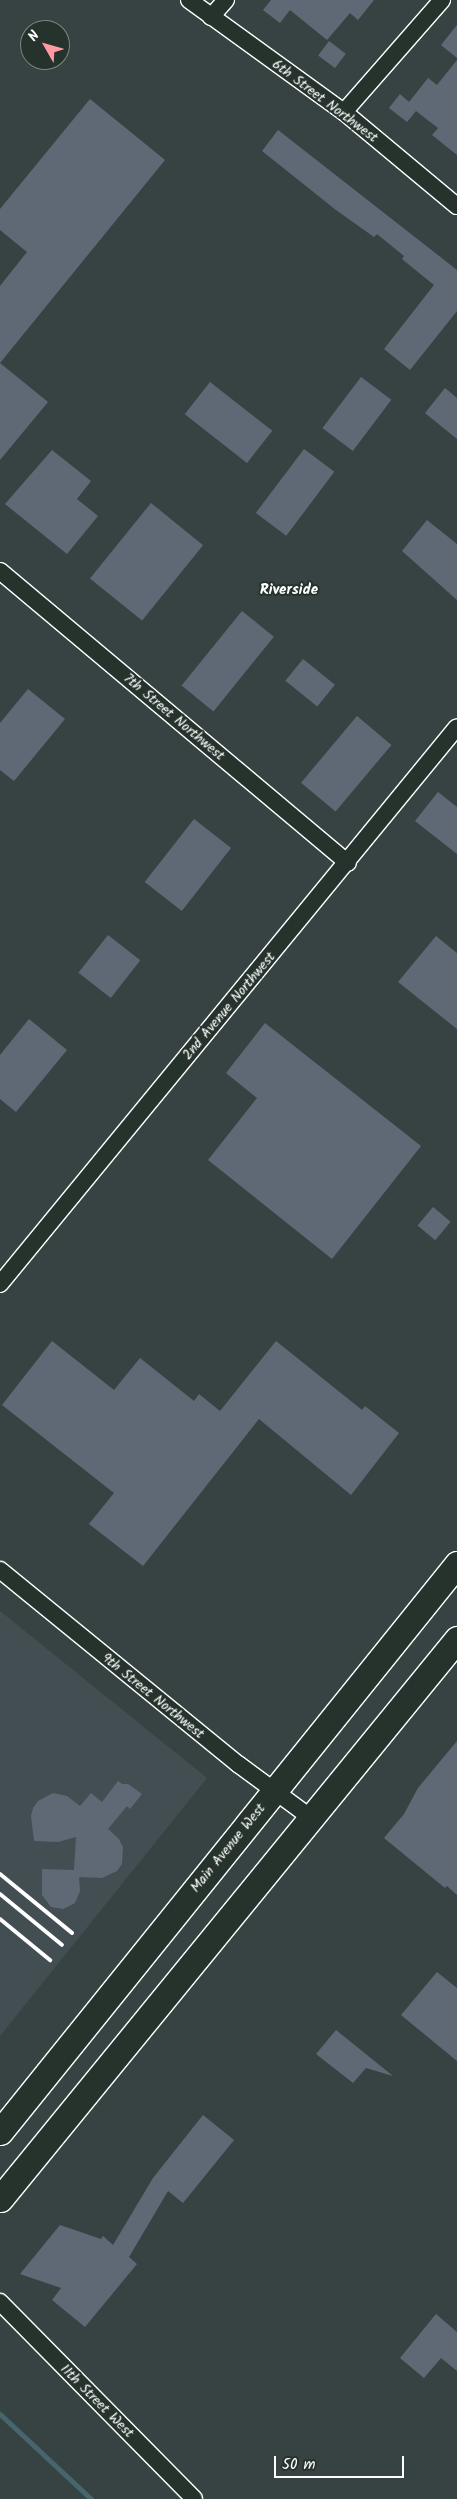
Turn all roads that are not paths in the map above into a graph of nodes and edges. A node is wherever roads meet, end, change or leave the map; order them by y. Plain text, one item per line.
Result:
1 (190, 0) edge
2 (226, 0) edge
3 (442, 0) edge
4 (212, 17) junction
5 (344, 112) junction
6 (457, 206) edge
7 (0, 571) edge
8 (457, 727) edge
9 (348, 863) junction
10 (0, 1284) edge
11 (457, 1564) edge
12 (0, 1570) edge
13 (457, 1639) edge
14 (274, 1791) junction
15 (310, 1817) junction
16 (0, 2132) edge
17 (0, 2199) edge
18 (0, 2302) edge
19 (194, 2499) edge

1 - 4 street, 6th Street Northwest
2 - 4 street
3 - 5 street
4 - 5 street, 6th Street Northwest
5 - 6 street, 6th Street Northwest
7 - 9 street, 7th Street Northwest
8 - 9 street, 2nd Avenue Northwest
9 - 10 street, 2nd Avenue Northwest
11 - 14 main road, Main Avenue West
12 - 14 street, 9th Street Northwest
13 - 15 main road
14 - 15 street, 9th Street Northwest
14 - 16 main road, Main Avenue West
15 - 17 main road
18 - 19 street, 11th Street West

